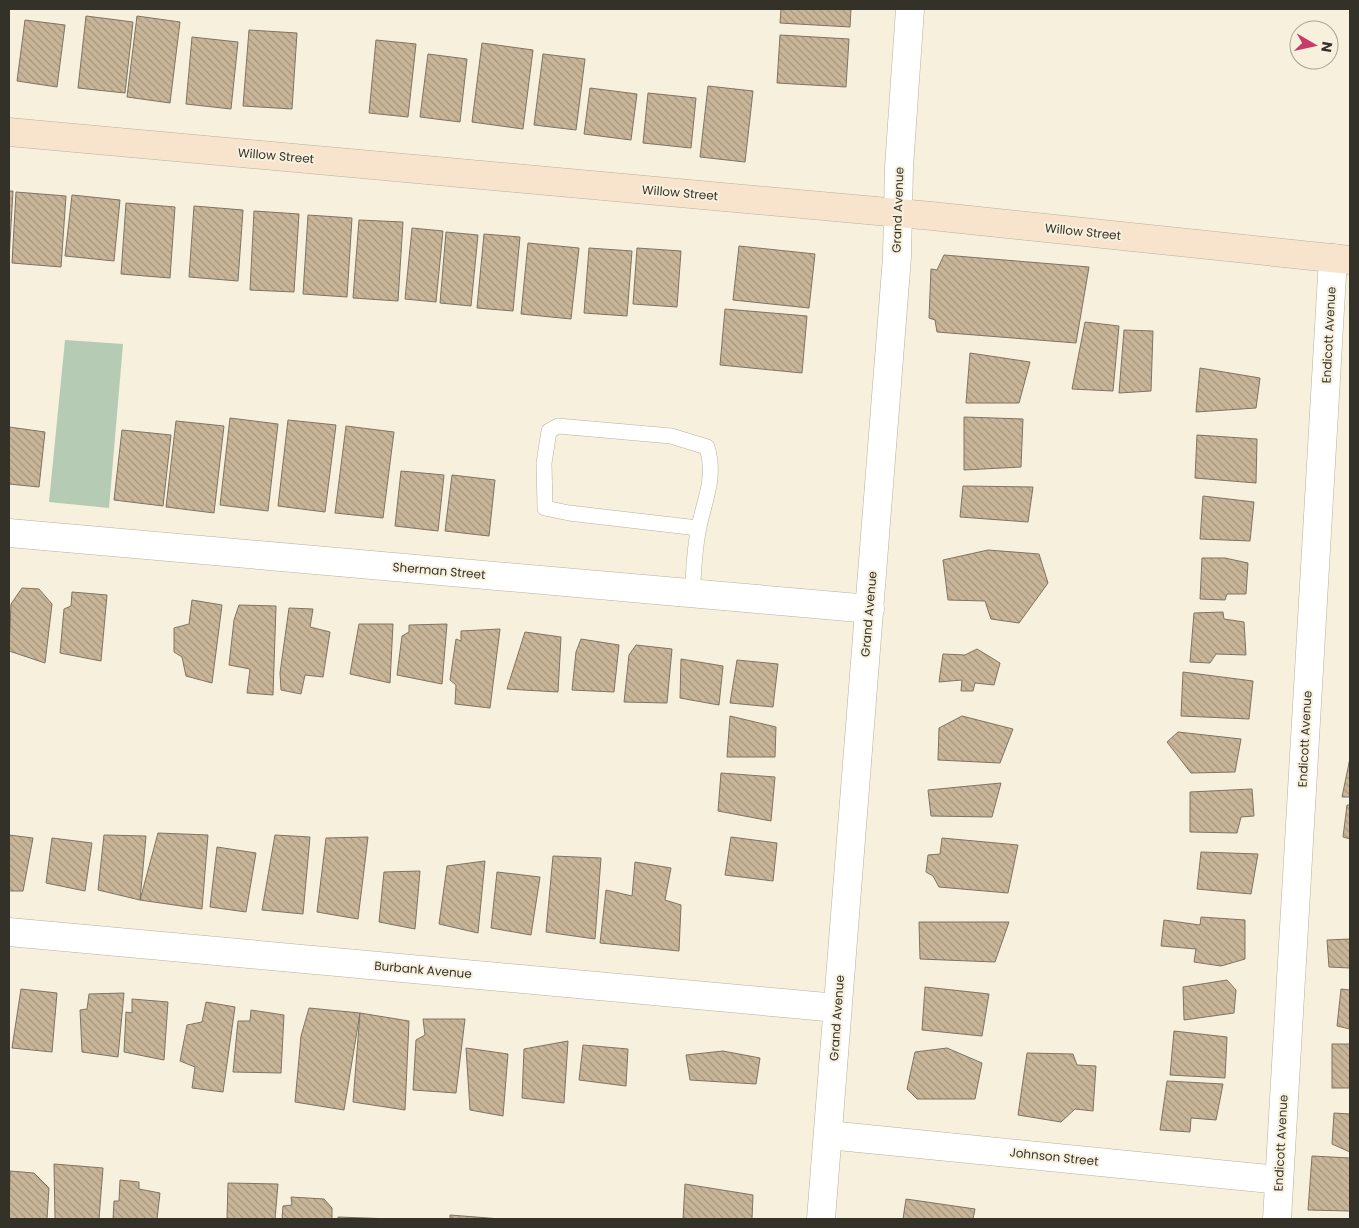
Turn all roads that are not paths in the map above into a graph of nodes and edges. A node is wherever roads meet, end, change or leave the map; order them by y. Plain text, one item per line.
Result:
1 (910, 9) edge
2 (9, 132) edge
3 (898, 213) junction
4 (1342, 259) edge
5 (698, 528) junction
6 (9, 533) edge
7 (692, 594) junction
8 (870, 609) junction
9 (9, 932) edge
10 (837, 1008) junction
11 (828, 1135) junction
12 (1279, 1180) junction
13 (821, 1219) edge
14 (1277, 1219) edge

1 - 3 street, Grand Avenue
2 - 3 street, Willow Street
3 - 4 street, Willow Street
3 - 8 street, Grand Avenue
4 - 12 street, Endicott Avenue
5 - 5 lane
5 - 7 lane
6 - 7 street, Sherman Street
7 - 8 street, Sherman Street
8 - 10 street, Grand Avenue
9 - 10 street, Burbank Avenue
10 - 11 street, Grand Avenue
11 - 12 street, Johnson Street
11 - 13 street, Grand Avenue
12 - 14 street, Endicott Avenue

